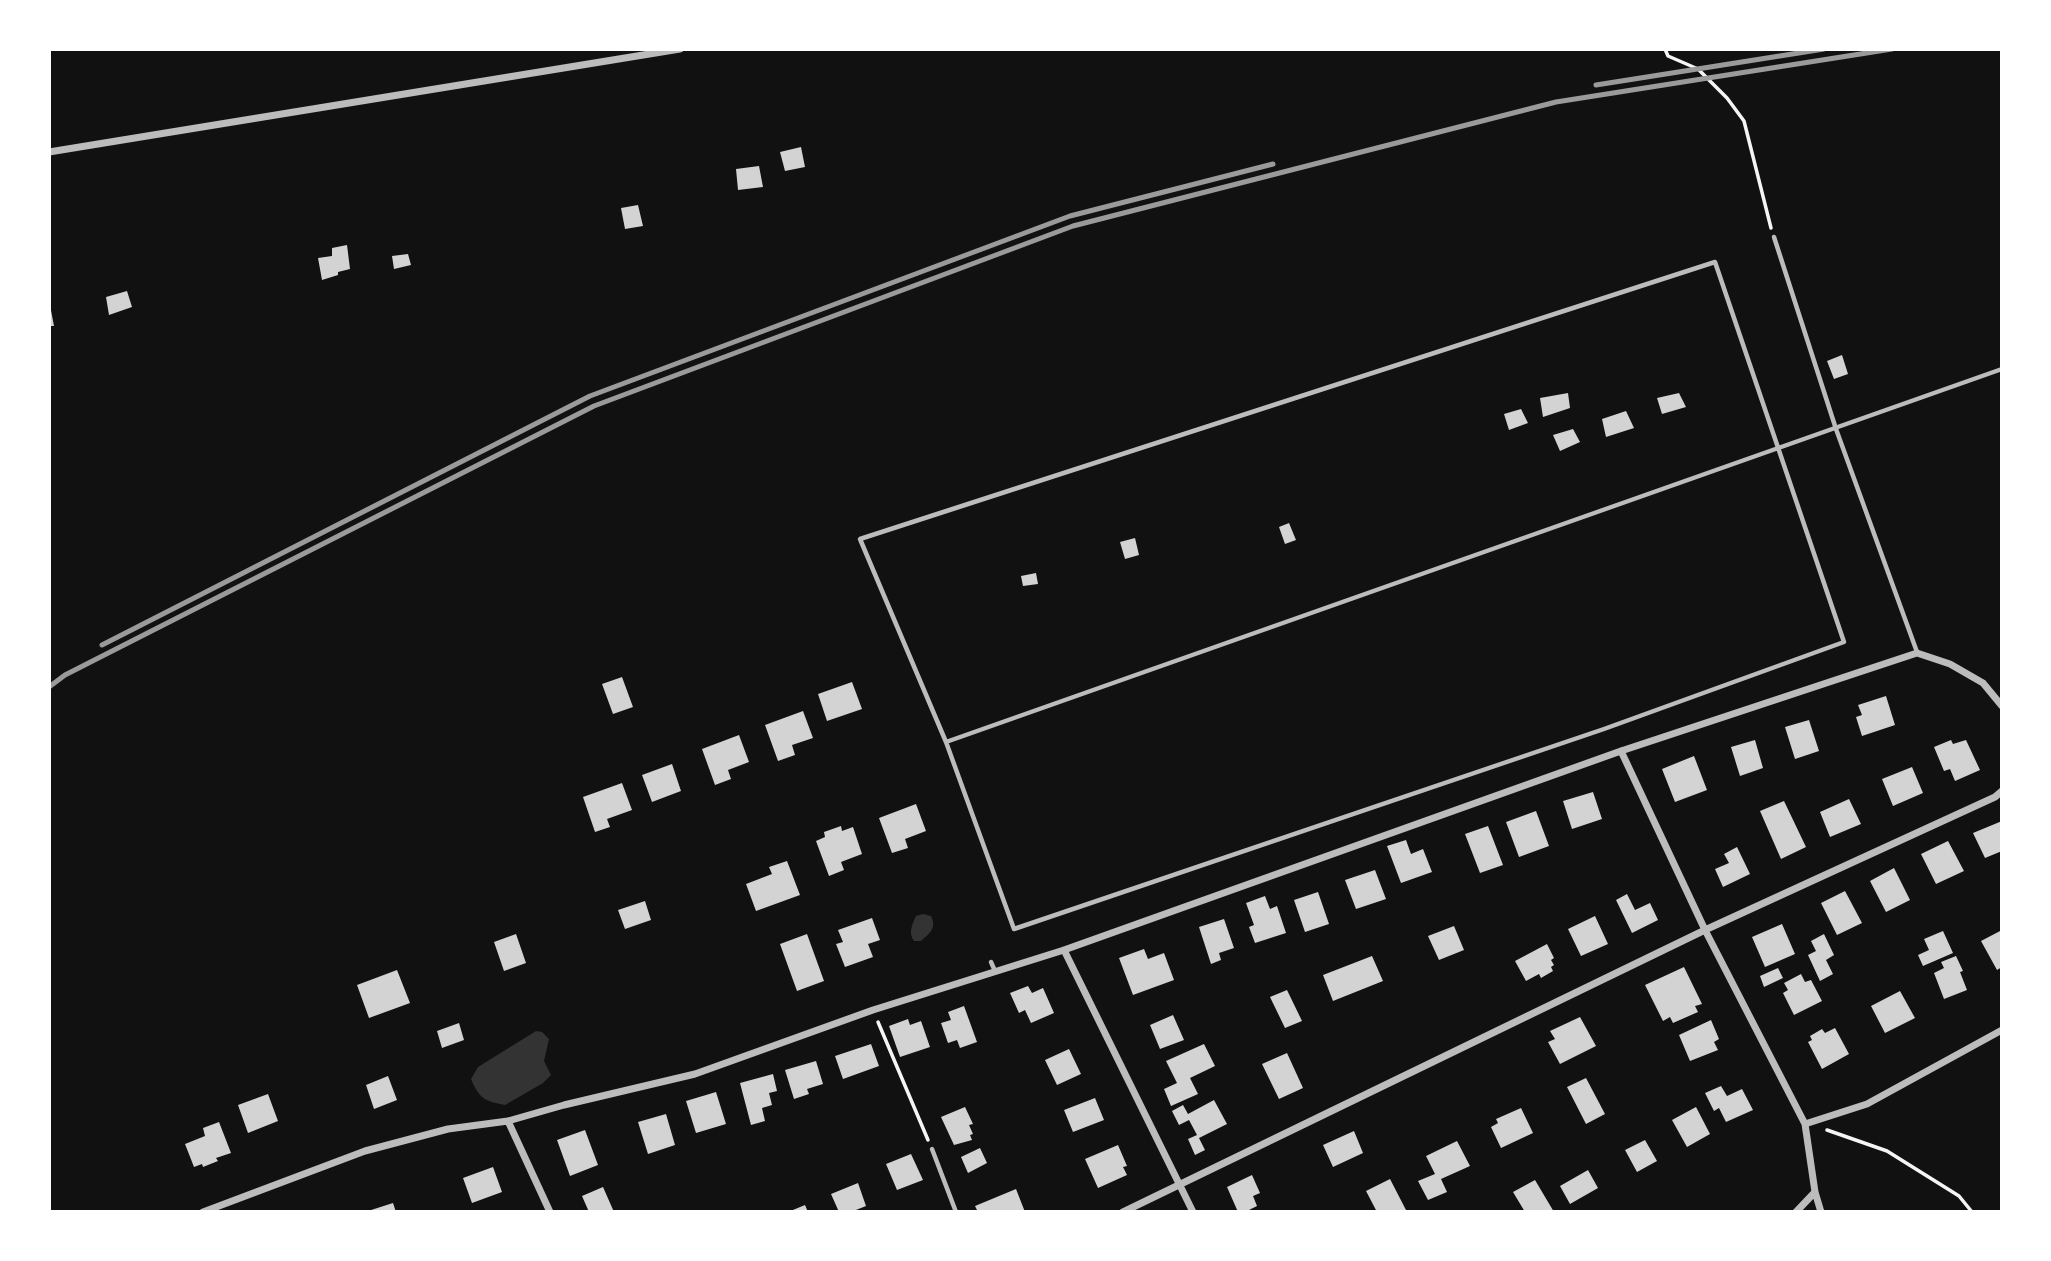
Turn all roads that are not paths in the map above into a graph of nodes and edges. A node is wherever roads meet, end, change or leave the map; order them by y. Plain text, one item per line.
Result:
1 (680, 49) edge
2 (49, 152) edge
3 (1774, 237) road end
4 (2002, 369) edge
5 (1836, 429) junction
6 (1779, 449) junction
7 (1917, 653) junction
8 (2002, 706) edge
9 (946, 742) junction
10 (1621, 751) junction
11 (2002, 791) edge
12 (1705, 930) junction
13 (1064, 950) junction
14 (991, 961) dead end
15 (995, 971) junction
16 (2002, 1030) edge
17 (508, 1121) junction
18 (1805, 1124) junction
19 (932, 1149) road end
20 (1180, 1183) junction
21 (1815, 1192) junction
22 (202, 1212) edge
23 (550, 1212) edge
24 (956, 1212) edge
25 (1123, 1212) edge
26 (1194, 1212) edge
27 (1796, 1212) edge
28 (1821, 1212) edge

1 - 2 street
3 - 5 lane
4 - 5 lane
5 - 6 lane
5 - 7 lane
6 - 9 lane
6 - 9 lane
6 - 9 lane
7 - 8 street
7 - 10 street
10 - 12 street
10 - 13 street
11 - 12 street
12 - 18 street
12 - 20 street
13 - 15 street
13 - 20 street
14 - 15 lane
15 - 17 street
16 - 18 street
17 - 22 street
17 - 23 street
18 - 21 street
19 - 24 lane
20 - 25 street
20 - 26 street
21 - 27 street
21 - 28 street

